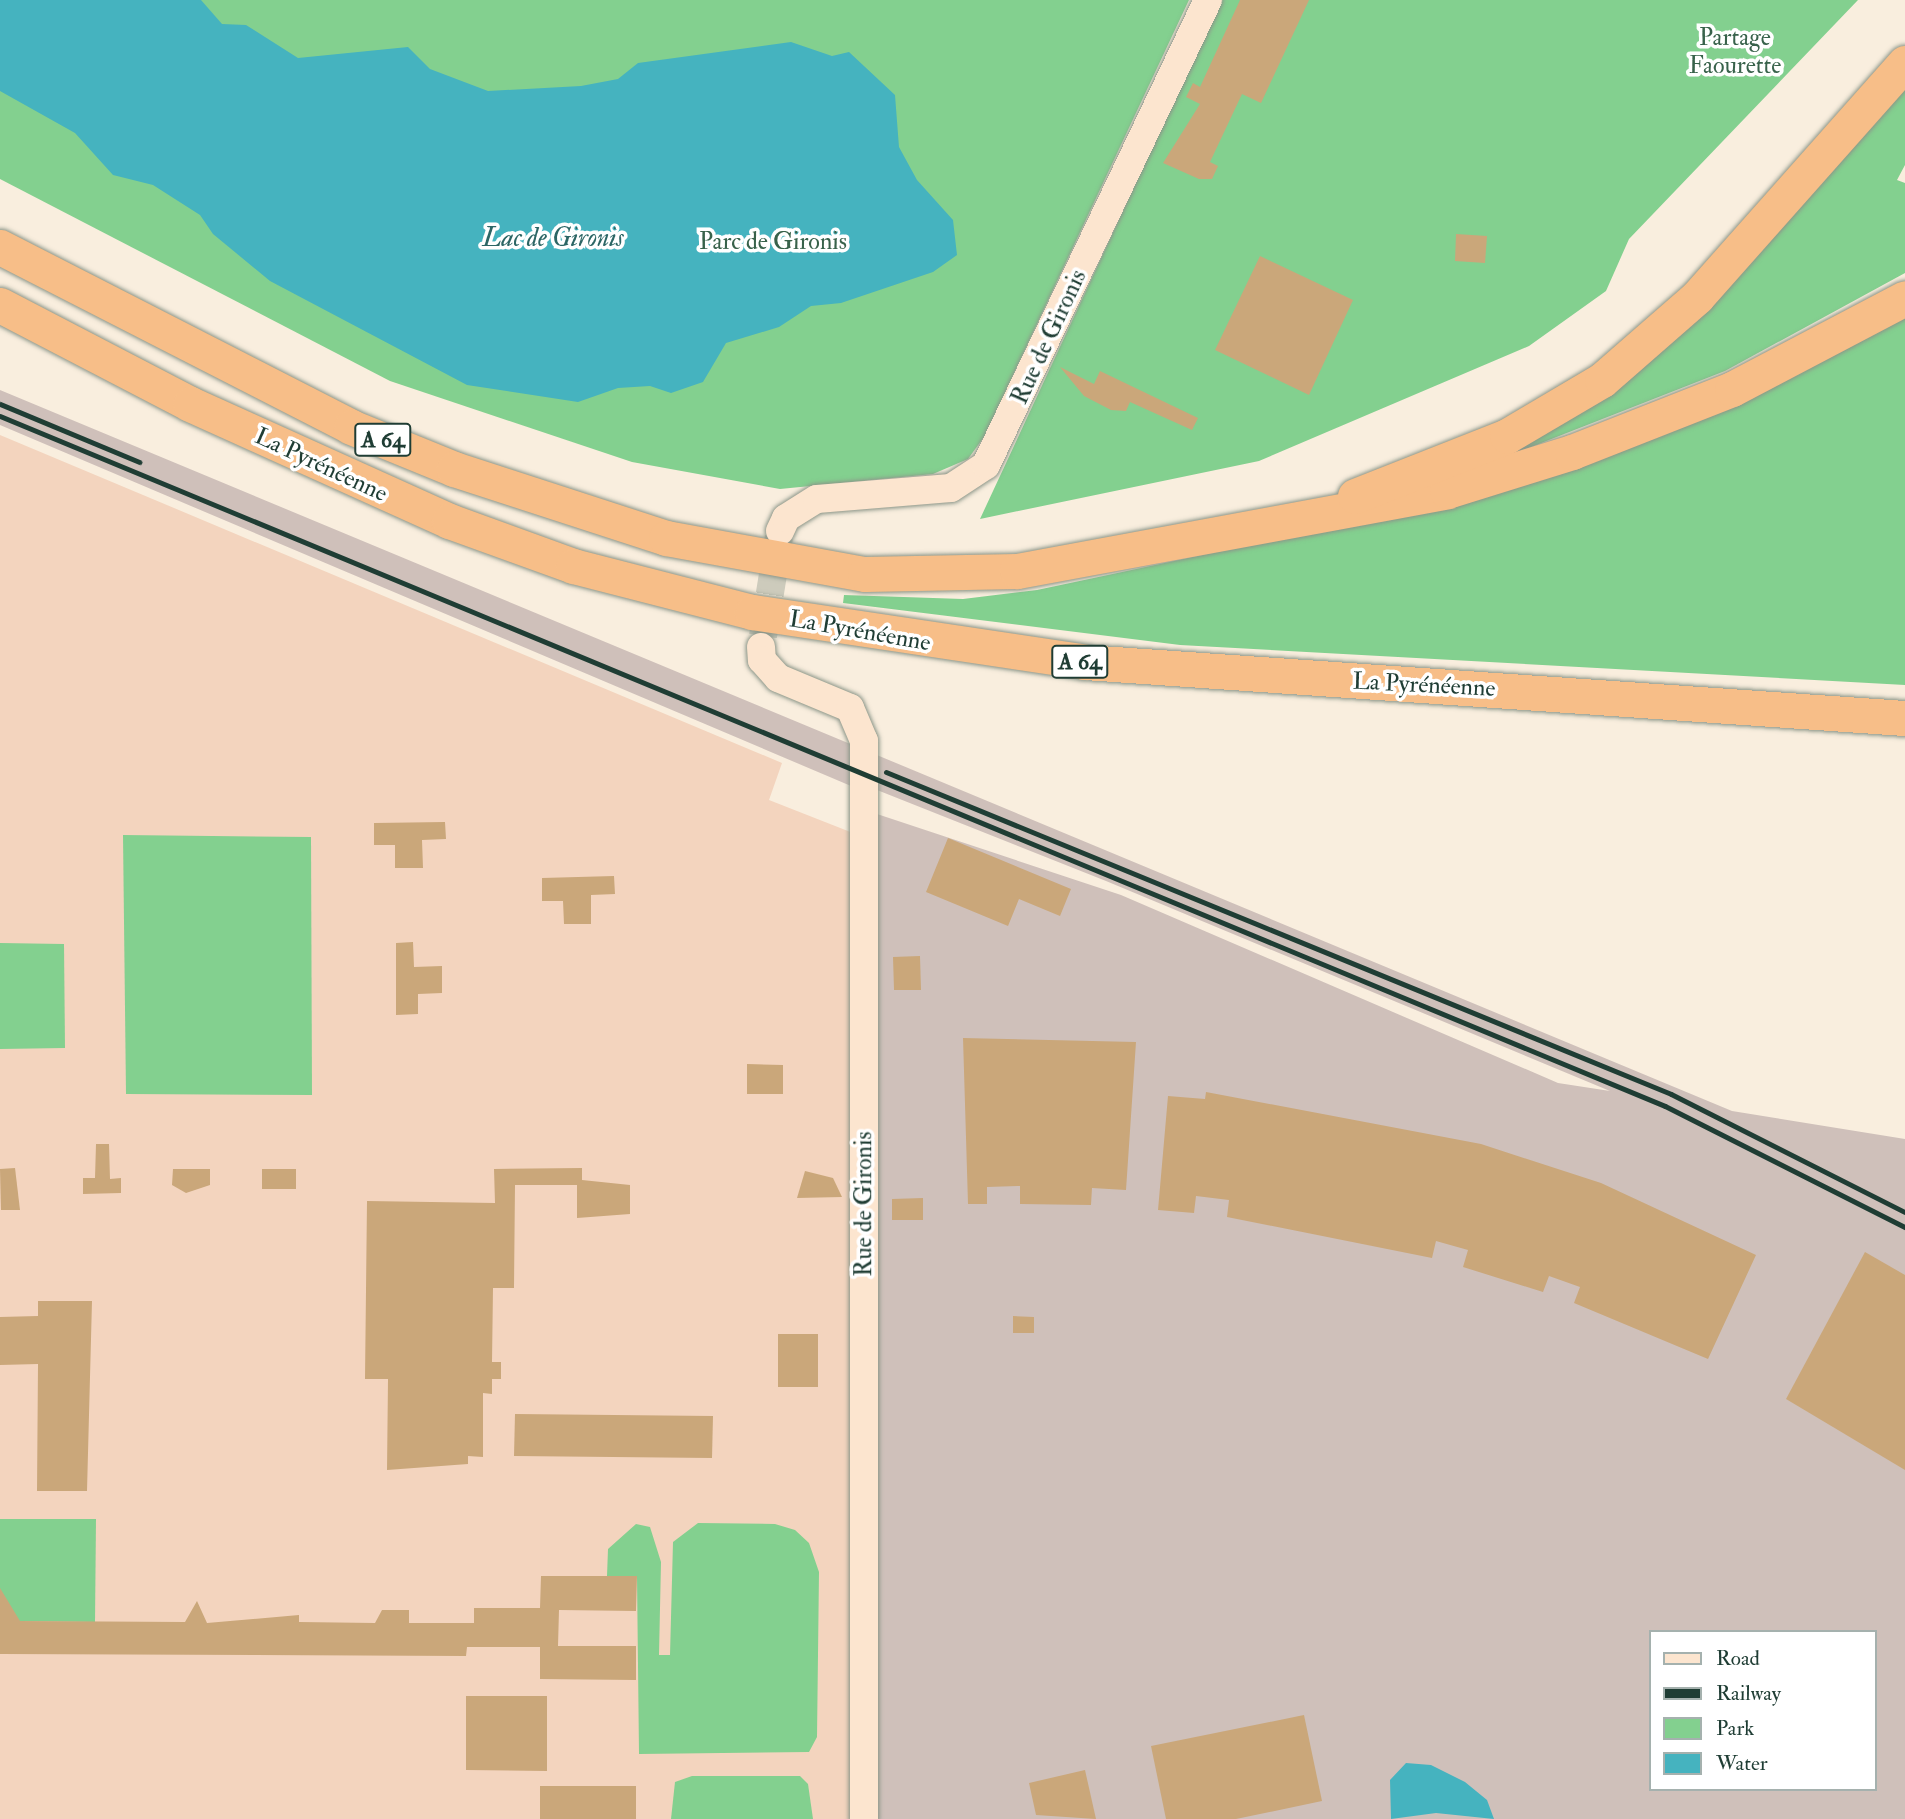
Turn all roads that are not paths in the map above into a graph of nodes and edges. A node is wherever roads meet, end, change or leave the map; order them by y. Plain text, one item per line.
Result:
1 (1208, 0) edge
2 (1905, 63) edge
3 (0, 247) edge
4 (1905, 299) edge
5 (0, 305) edge
6 (1322, 510) junction
7 (780, 531) tunnel mouth
8 (761, 647) tunnel mouth
9 (1905, 701) edge
10 (1782, 706) junction
11 (1905, 718) edge
12 (864, 1819) edge

1 - 7 street, Rue de Gironis
2 - 6 highway
3 - 6 highway, La Pyrénéenne / A 64
4 - 6 highway
5 - 10 highway, La Pyrénéenne / A 64
8 - 12 street, Rue de Gironis
9 - 10 highway
10 - 11 highway

